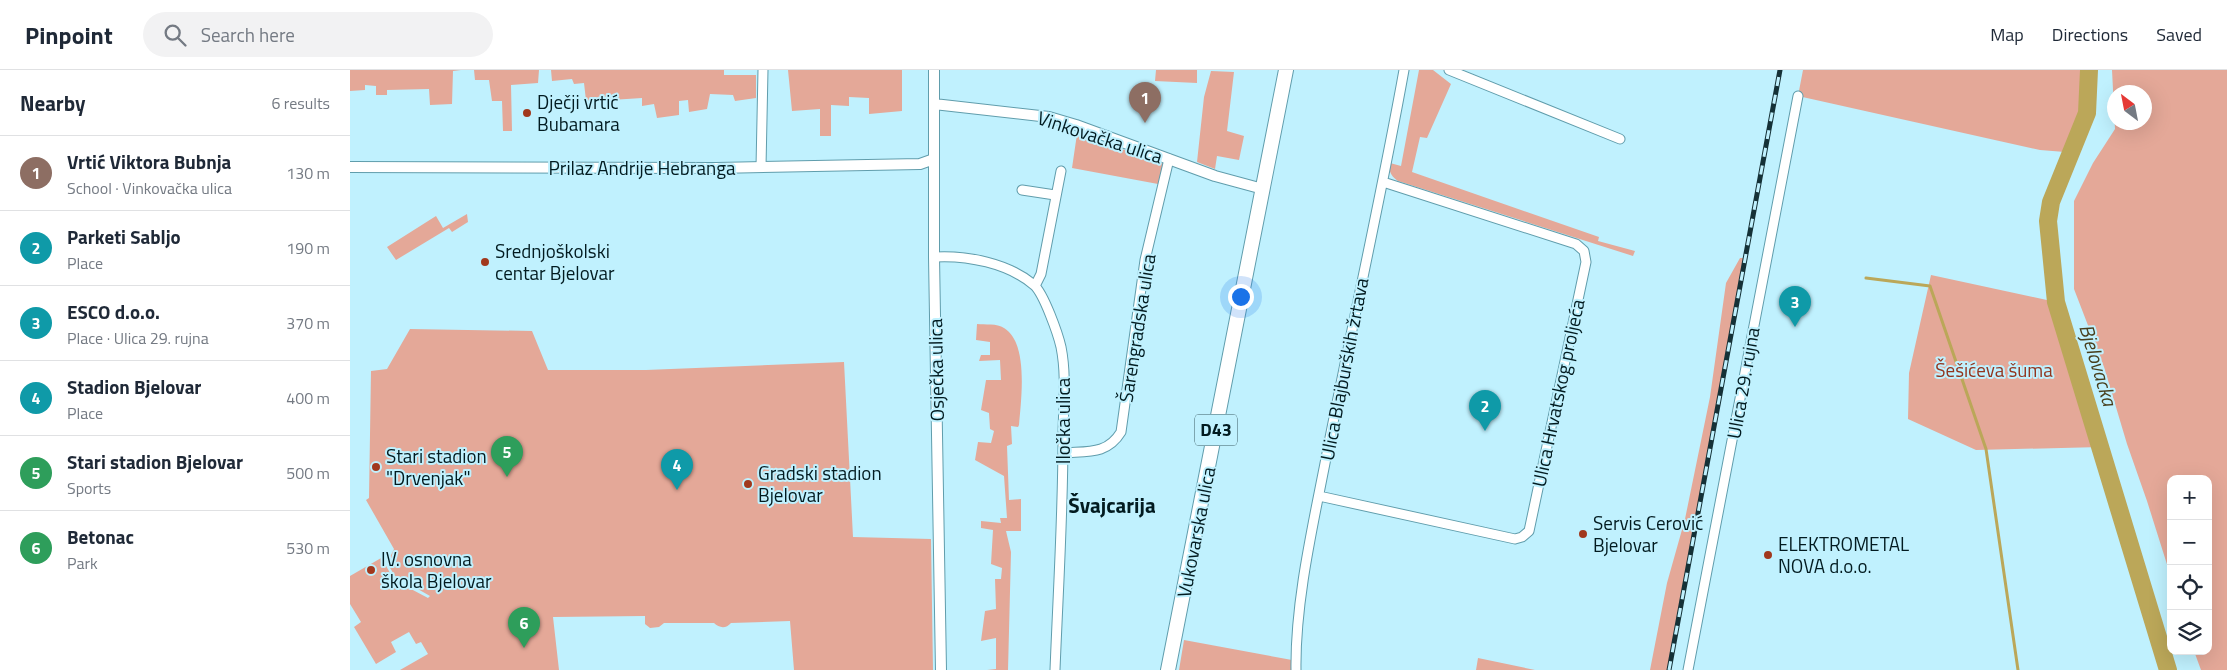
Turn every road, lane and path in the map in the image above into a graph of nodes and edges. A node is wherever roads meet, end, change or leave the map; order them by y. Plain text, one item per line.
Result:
1 (763, 70) edge
2 (934, 70) edge
3 (1286, 70) edge
4 (1404, 70) edge
5 (1449, 70) edge
6 (1798, 96) dead end
7 (934, 104) junction
8 (1620, 139) dead end
9 (1169, 159) junction
10 (934, 160) junction
11 (350, 167) edge
12 (761, 167) junction
13 (1061, 171) dead end
14 (1384, 182) junction
15 (1263, 189) junction
16 (1022, 190) dead end
17 (1055, 195) junction
18 (934, 257) junction
19 (1035, 286) junction
20 (1063, 453) junction
21 (1319, 496) junction
22 (941, 670) edge
23 (1055, 670) edge
24 (1168, 670) edge
25 (1296, 670) edge
26 (1688, 670) edge

1 - 12 street
2 - 7 street, Osječka ulica
3 - 15 main road, Vukovarska ulica / D43
4 - 14 street, Ulica Blajburških žrtava
5 - 8 street
6 - 26 street, Ulica 29. rujna
7 - 9 street, Vinkovačka ulica
7 - 10 street, Osječka ulica
9 - 15 street, Vinkovačka ulica
9 - 20 street, Šarengradska ulica
10 - 12 street, Prilaz Andrije Hebranga
10 - 18 street, Osječka ulica
11 - 12 street, Prilaz Andrije Hebranga
13 - 17 street
14 - 21 street, Ulica Blajburških žrtava
14 - 21 street, Ulica Hrvatskog proljeća
15 - 24 main road, Vukovarska ulica / D43
16 - 17 street
17 - 19 street
18 - 19 street
18 - 22 street, Osječka ulica
19 - 20 street, Iločka ulica
20 - 23 street, Iločka ulica
21 - 25 street, Ulica Blajburških žrtava

